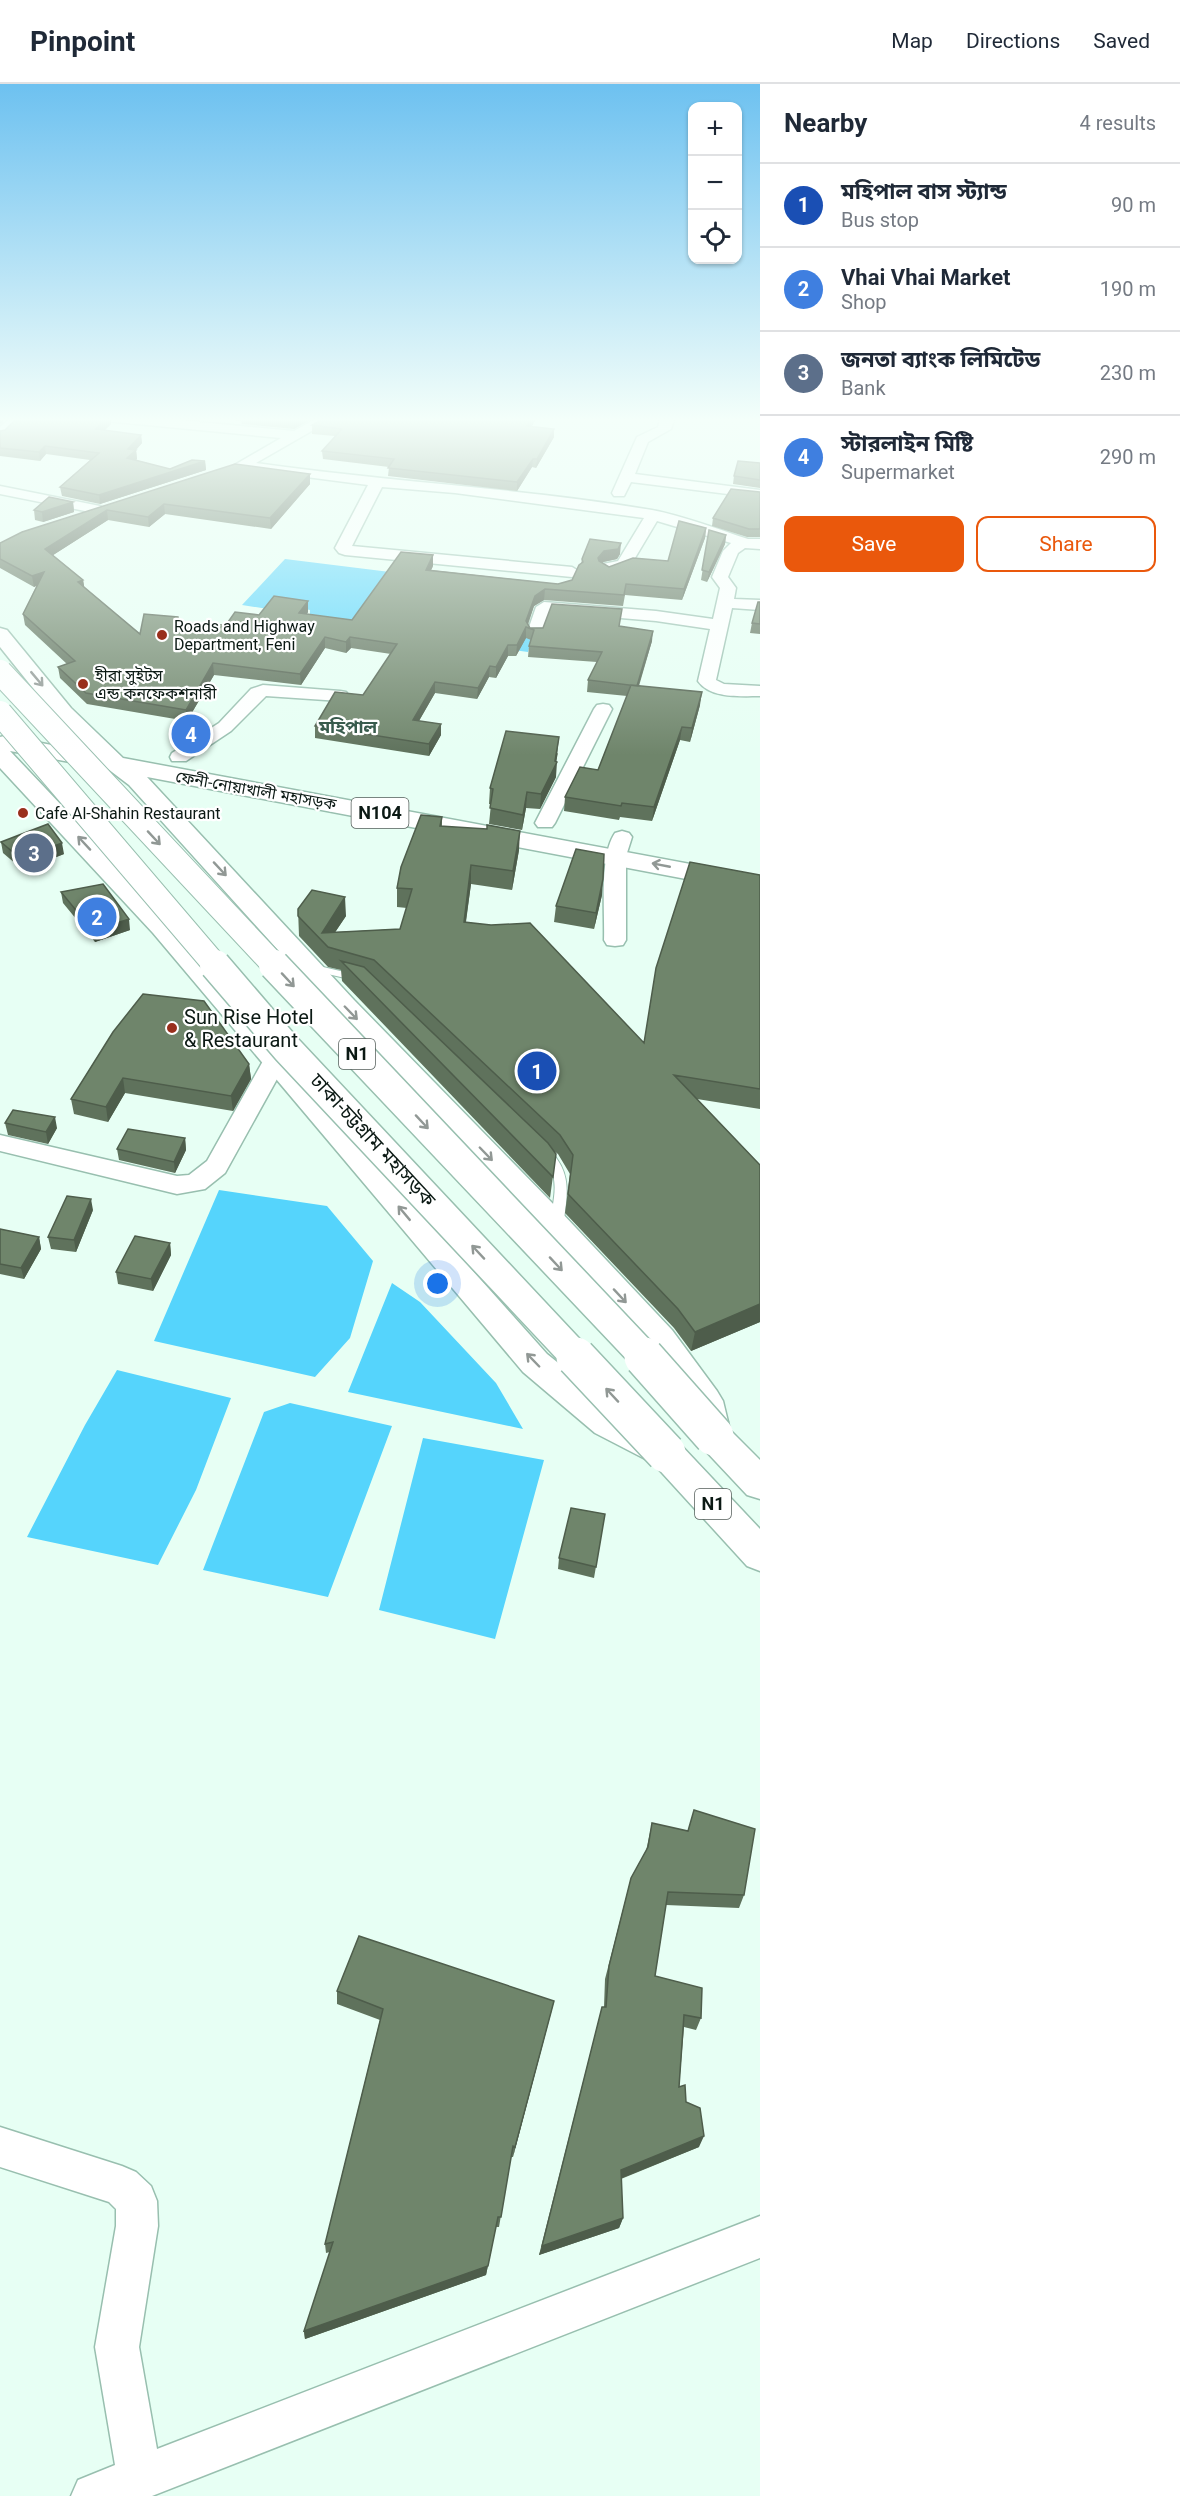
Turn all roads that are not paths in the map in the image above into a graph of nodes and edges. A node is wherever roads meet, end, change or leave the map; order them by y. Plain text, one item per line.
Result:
1 (353, 530) edge
2 (644, 530) edge
3 (703, 530) edge
4 (752, 544) edge
5 (607, 570) edge
6 (572, 572) dead end
7 (725, 603) junction
8 (760, 605) edge
9 (720, 625) junction
10 (535, 633) edge
11 (0, 634) edge
12 (0, 672) edge
13 (760, 691) edge
14 (340, 696) edge
15 (603, 709) dead end
16 (0, 713) edge
17 (0, 729) edge
18 (88, 741) junction
19 (0, 742) edge
20 (0, 753) edge
21 (179, 757) junction
22 (115, 765) junction
23 (545, 824) junction
24 (619, 847) junction
25 (760, 864) edge
26 (760, 885) edge
27 (615, 940) dead end
28 (310, 967) junction
29 (369, 983) edge
30 (275, 1061) junction
31 (0, 1143) edge
32 (536, 1143) edge
33 (556, 1226) junction
34 (714, 1436) junction
35 (666, 1453) junction
36 (760, 1484) edge
37 (760, 1555) edge
38 (0, 2147) edge
39 (760, 2237) edge
40 (140, 2478) junction
41 (96, 2496) edge

1 - 6 street
2 - 5 street
3 - 4 street
4 - 7 street
7 - 8 street
7 - 9 street
9 - 10 street
9 - 13 street
11 -> 18 highway
12 -> 34 highway, N1, bridge
14 - 21 street
15 - 23 street
35 -> 16 highway, ঢাকা-চট্টগ্রাম মহাসড়ক / N1, bridge
17 - 18 highway, ফেনী-নোয়াখালী মহাসড়ক / N104
18 - 21 highway, ফেনী-নোয়াখালী মহাসড়ক / N104
18 - 22 highway
19 - 22 highway, ফেনী-নোয়াখালী মহাসড়ক / N104
30 -> 20 highway
21 - 23 highway, ফেনী-নোয়াখালী মহাসড়ক / N104
22 - 24 highway, ফেনী-নোয়াখালী মহাসড়ক / N104
22 -> 28 highway
23 - 24 highway, ফেনী-নোয়াখালী মহাসড়ক / N104
24 - 25 highway, ফেনী-নোয়াখালী মহাসড়ক / N104
26 -> 24 highway, ফেনী-নোয়াখালী মহাসড়ক / N104
24 - 27 street
28 - 29 lane
28 -> 33 highway
30 - 31 street
35 -> 30 highway
32 - 33 lane
33 -> 34 highway
34 - 36 highway, N1
35 - 37 highway, ঢাকা-চট্টগ্রাম মহাসড়ক / N1
38 - 40 street
39 - 40 street
40 - 41 street

